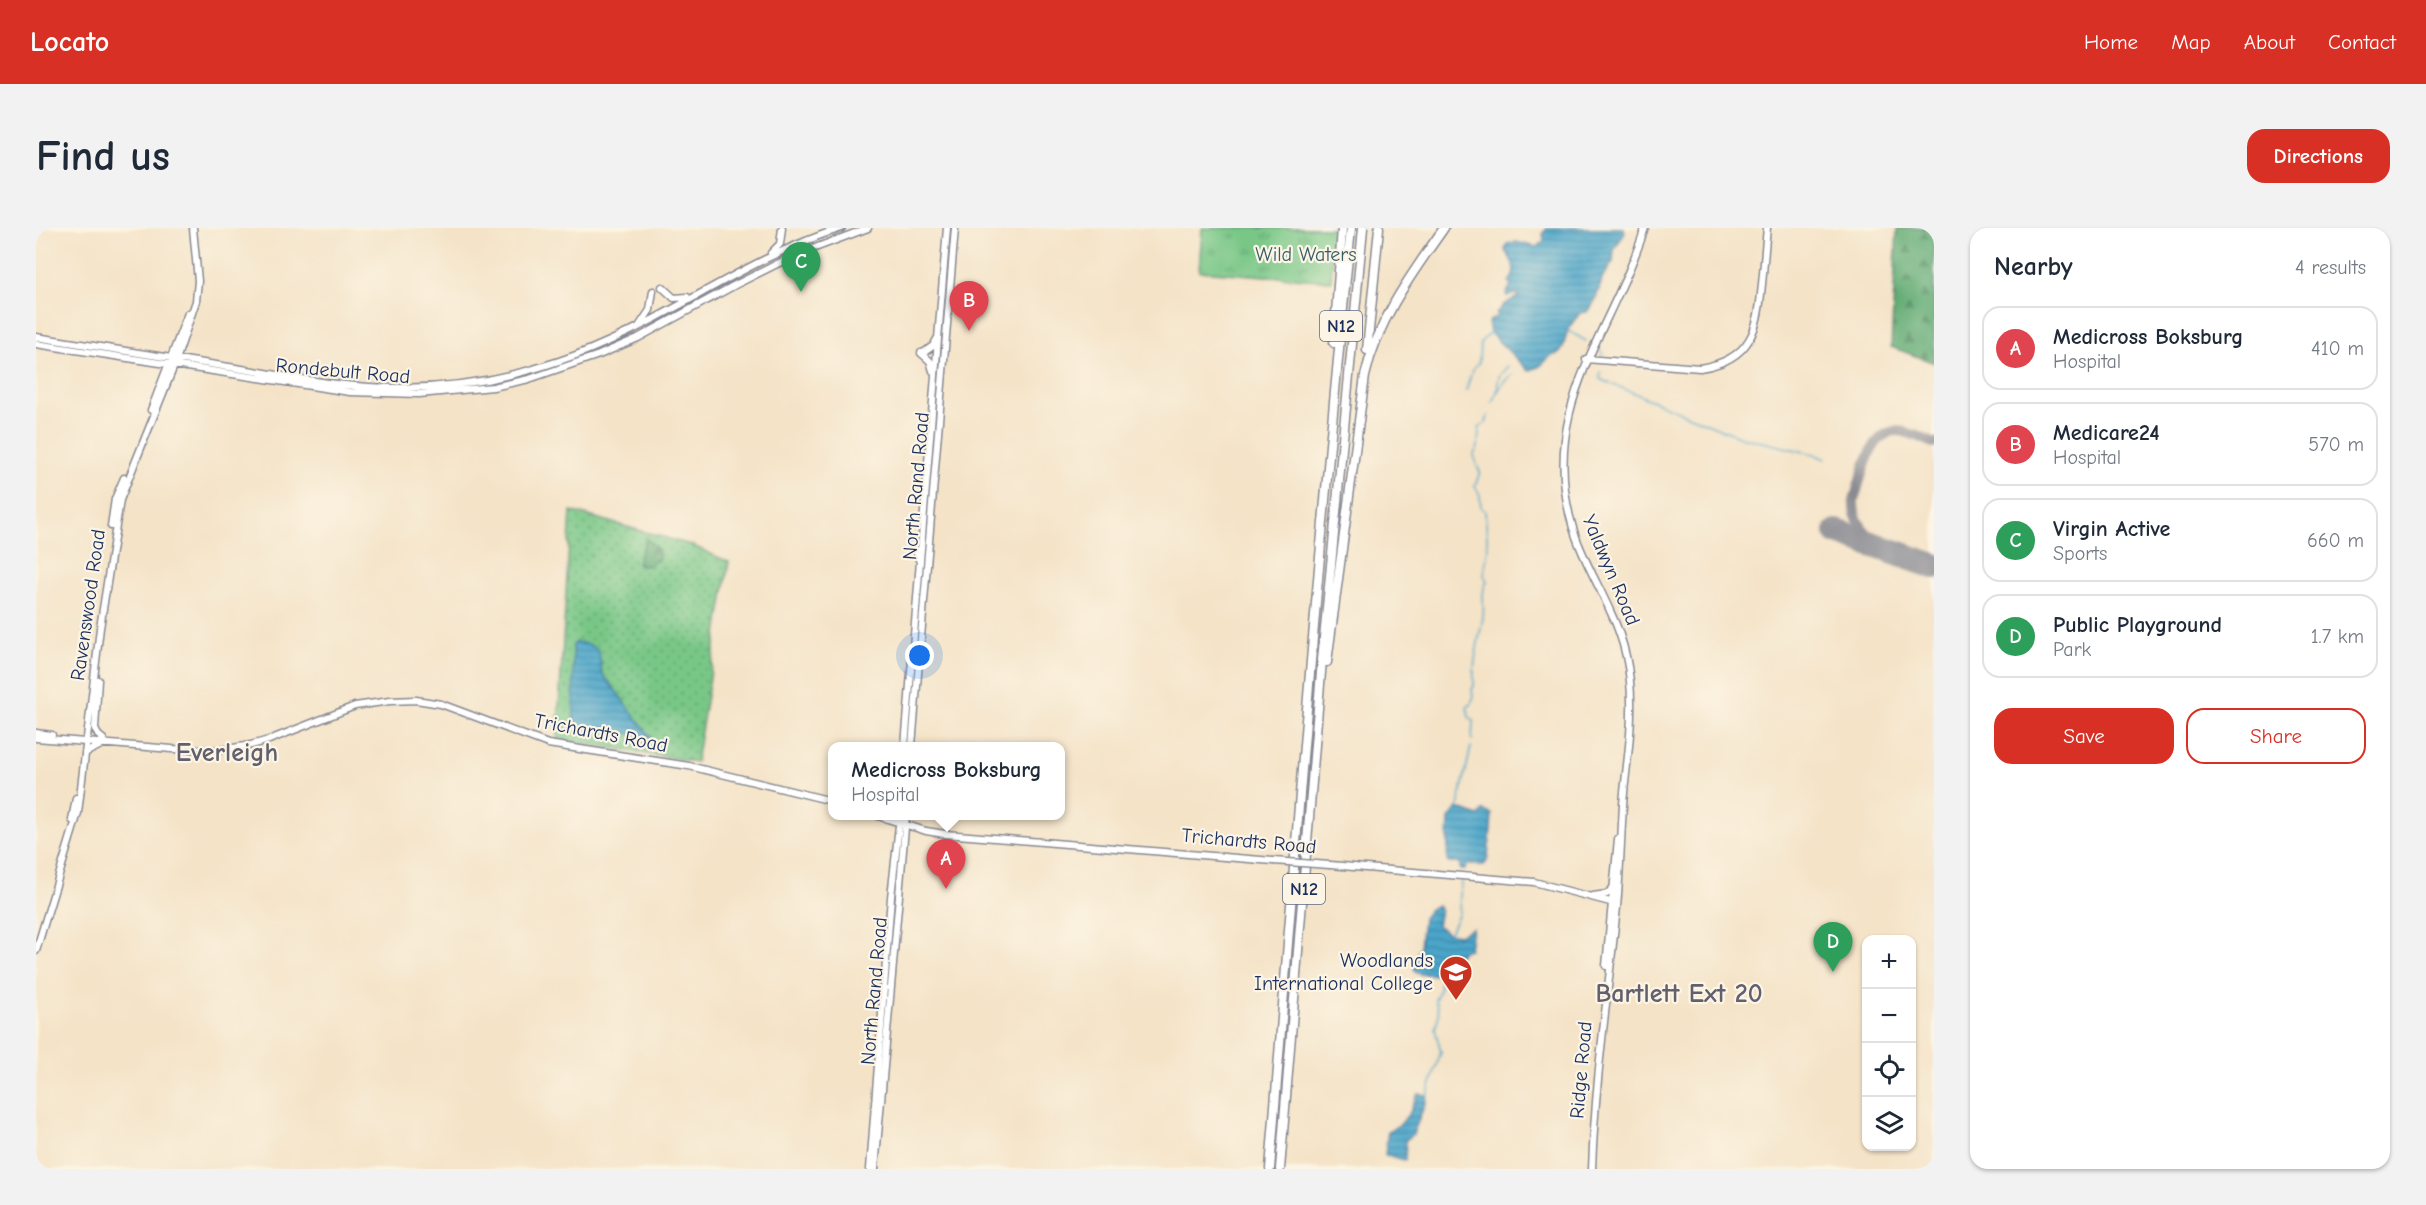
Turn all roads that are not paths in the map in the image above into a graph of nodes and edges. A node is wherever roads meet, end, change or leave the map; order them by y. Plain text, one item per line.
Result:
1 (193, 228) edge
2 (782, 228) edge
3 (842, 228) edge
4 (868, 228) edge
5 (942, 228) edge
6 (947, 228) edge
7 (955, 228) edge
8 (1342, 228) edge
9 (1351, 228) edge
10 (1363, 228) edge
11 (1379, 228) edge
12 (1444, 228) edge
13 (1644, 228) edge
14 (1767, 228) edge
15 (945, 256) junction
16 (791, 257) junction
17 (763, 259) junction
18 (804, 264) dead end
19 (198, 272) junction
20 (662, 287) dead end
21 (653, 291) dead end
22 (693, 296) junction
23 (638, 327) junction
24 (938, 336) junction
25 (36, 337) edge
26 (36, 344) edge
27 (181, 346) junction
28 (1593, 348) junction
29 (1586, 359) junction
30 (1604, 361) junction
31 (172, 362) junction
32 (195, 362) junction
33 (153, 363) junction
34 (935, 375) junction
35 (1365, 376) junction
36 (164, 379) junction
37 (1331, 425) junction
38 (142, 437) junction
39 (911, 545) dead end
40 (920, 563) junction
41 (97, 652) junction
42 (915, 658) junction
43 (93, 672) junction
44 (36, 736) edge
45 (85, 739) junction
46 (104, 741) junction
47 (906, 742) edge
48 (912, 742) edge
49 (85, 753) junction
50 (828, 800) edge
51 (901, 821) edge
52 (1308, 844) junction
53 (1613, 885) junction
54 (1590, 896) junction
55 (1601, 900) junction
56 (1615, 903) junction
57 (1610, 924) junction
58 (36, 940) edge
59 (36, 951) edge
60 (870, 1169) edge
61 (875, 1169) edge
62 (1270, 1169) edge
63 (1280, 1169) edge
64 (1590, 1169) edge

1 - 19 main road, Ravenswood Road
2 - 17 main road
3 - 17 main road, Rondebult Road
4 - 16 main road, Rondebult Road
5 - 15 main road
6 - 15 main road, North Rand Road
7 - 42 main road, North Rand Road
8 - 37 highway
9 - 37 highway, N12
10 - 52 highway, N12
11 - 35 highway
12 - 35 highway
13 - 28 main road, Yaldwyn Road
13 - 29 main road, Yaldwyn Road
14 - 30 main road
15 - 24 main road, North Rand Road
16 - 18 main road
16 - 31 main road, Rondebult Road
17 - 22 main road, Rondebult Road
19 - 27 main road, Ravenswood Road
19 - 31 main road, Ravenswood Road
20 - 22 main road
21 - 23 main road
22 - 23 main road, Rondebult Road
23 - 32 main road, Rondebult Road
24 - 34 main road, North Rand Road
24 - 34 main road
25 - 31 main road, Rondebult Road
26 - 33 main road, Rondebult Road
27 - 31 main road, Ravenswood Road
27 - 32 main road
28 - 29 main road, Yaldwyn Road
28 - 30 main road
29 - 30 main road
29 - 53 main road, Yaldwyn Road
29 - 56 main road, Yaldwyn Road
31 - 32 main road, Rondebult Road
31 - 33 main road, Rondebult Road
31 - 36 main road, Ravenswood Road
31 - 38 main road, Ravenswood Road
33 - 36 main road
34 - 40 main road, North Rand Road
35 - 52 highway
36 - 38 main road, Ravenswood Road
37 - 62 highway, N12
38 - 41 main road, Ravenswood Road
38 - 43 main road, Ravenswood Road
39 - 40 main road
40 - 42 main road, North Rand Road
41 - 43 main road, Ravenswood Road
41 - 46 main road
42 - 47 main road, North Rand Road
42 - 48 main road, North Rand Road
43 - 45 main road, Ravenswood Road
44 - 45 main road, Trichardts Road
45 - 46 main road, Trichardts Road
45 - 49 main road, Ravenswood Road
45 - 58 main road, Ravenswood Road
46 - 49 main road
46 - 50 main road, Trichardts Road
49 - 59 main road, Ravenswood Road
51 - 54 main road, Trichardts Road, bridge
51 - 60 main road, North Rand Road
51 - 61 main road, North Rand Road
52 - 63 highway, N12
53 - 54 main road
53 - 56 main road, Yaldwyn Road
54 - 55 main road, Trichardts Road
55 - 56 main road, Trichardts Road
55 - 57 main road
56 - 57 main road, Ridge Road
56 - 64 main road, Ridge Road
57 - 64 main road, Ridge Road

